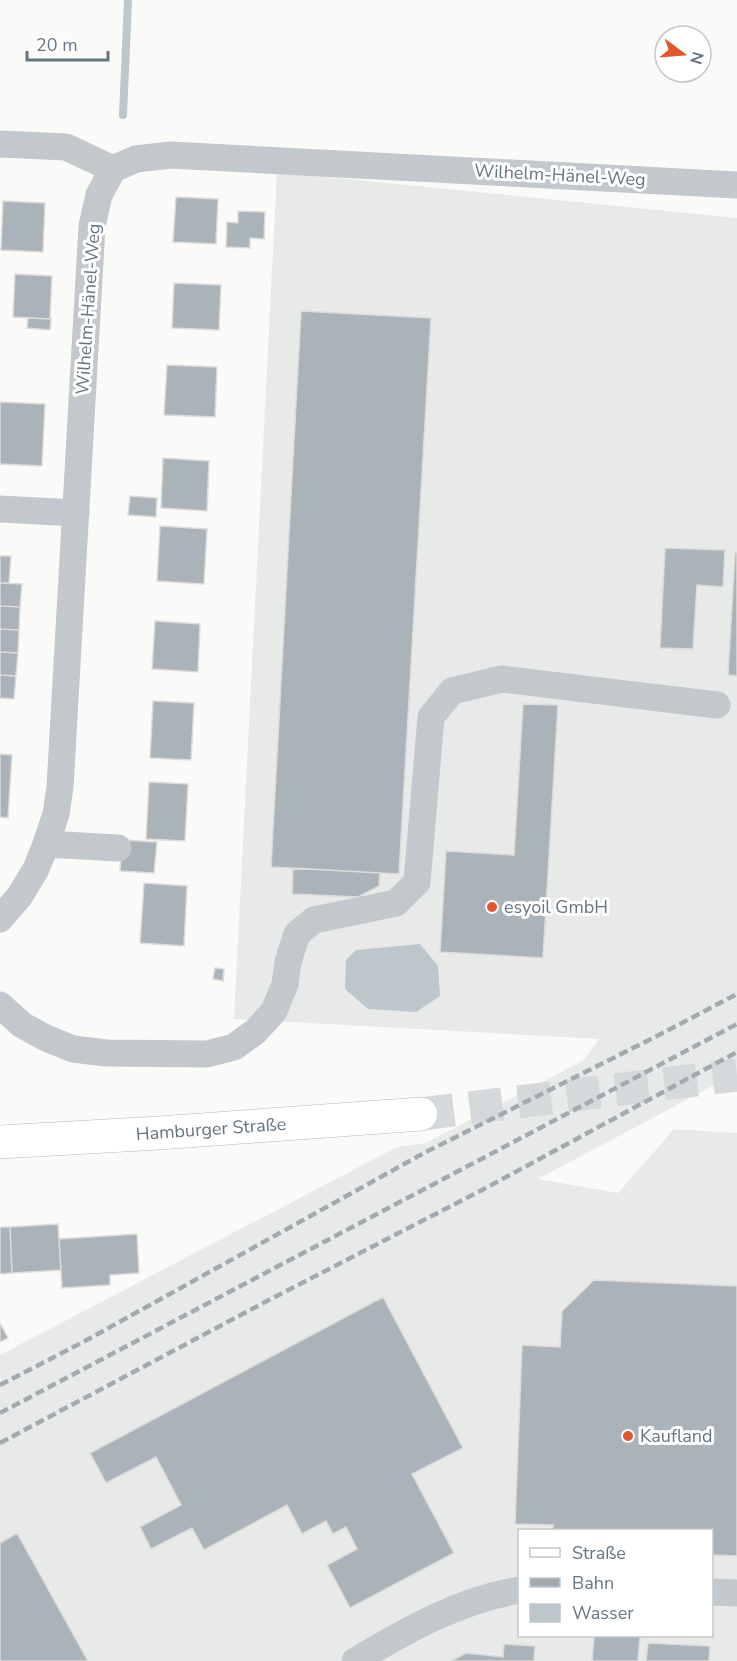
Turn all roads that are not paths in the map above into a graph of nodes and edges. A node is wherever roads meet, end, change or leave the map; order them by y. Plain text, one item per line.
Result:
1 (0, 144) edge
2 (113, 169) junction
3 (737, 185) edge
4 (0, 509) edge
5 (76, 513) junction
6 (717, 705) dead end
7 (46, 844) junction
8 (118, 848) dead end
9 (0, 920) edge
10 (0, 1005) edge
11 (421, 1114) tunnel mouth
12 (4, 1141) edge
13 (518, 1590) edge
14 (713, 1592) edge
15 (737, 1593) edge
16 (355, 1661) edge

1 - 2 street
2 - 3 street, Wilhelm-Hänel-Weg
2 - 5 street, Wilhelm-Hänel-Weg
4 - 5 street
5 - 7 street, Wilhelm-Hänel-Weg
6 - 10 street
7 - 8 street
7 - 9 street, Wilhelm-Hänel-Weg
11 - 12 main road, Hamburger Straße
13 - 16 street
14 - 15 street

